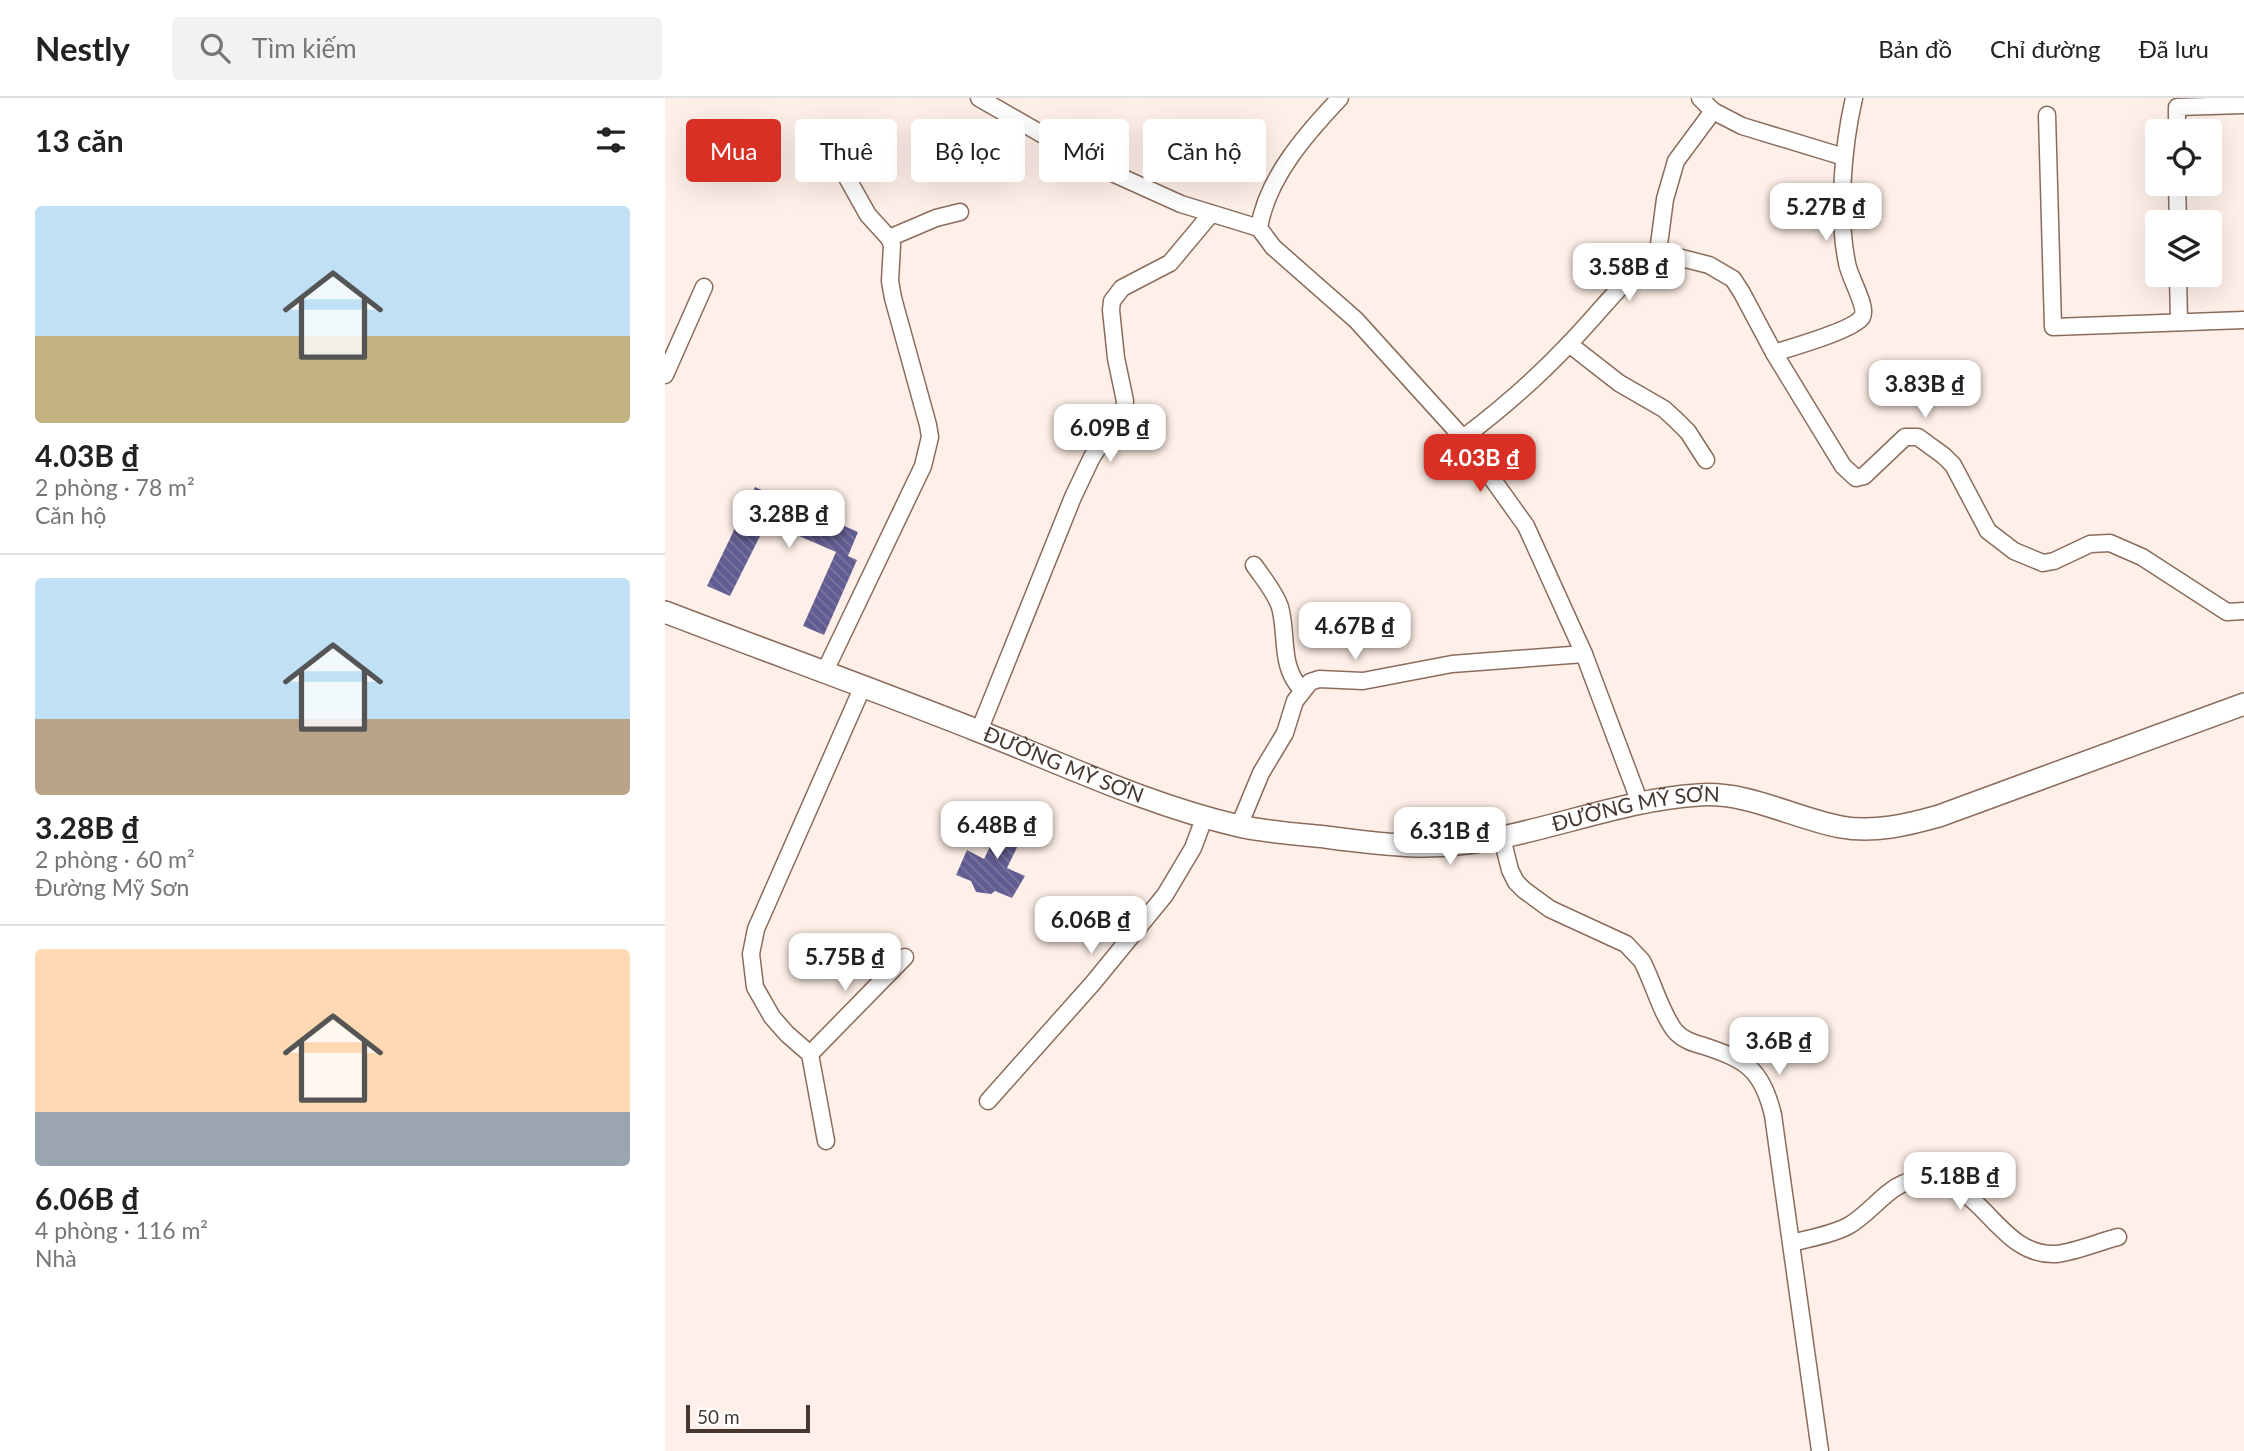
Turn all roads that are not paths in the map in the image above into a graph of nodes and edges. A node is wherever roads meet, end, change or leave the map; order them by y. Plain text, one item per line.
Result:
1 (979, 98) edge
2 (1340, 98) edge
3 (1700, 98) edge
4 (1854, 98) edge
5 (2244, 105) edge
6 (1713, 110) junction
7 (2047, 115) dead end
8 (2177, 119) edge
9 (1844, 157) junction
10 (849, 182) edge
11 (960, 212) dead end
12 (1211, 214) junction
13 (1259, 228) junction
14 (889, 238) junction
15 (1658, 252) junction
16 (704, 287) dead end
17 (2178, 287) edge
18 (2244, 320) edge
19 (2179, 322) junction
20 (1569, 344) junction
21 (1774, 353) junction
22 (665, 375) edge
23 (1463, 438) junction
24 (1706, 460) dead end
25 (1254, 565) dead end
26 (2244, 611) edge
27 (665, 612) edge
28 (1584, 654) junction
29 (825, 671) junction
30 (863, 686) junction
31 (1301, 690) junction
32 (2244, 704) edge
33 (979, 731) junction
34 (1640, 803) junction
35 (1205, 816) junction
36 (1239, 826) junction
37 (1502, 838) junction
38 (905, 957) dead end
39 (810, 1054) junction
40 (988, 1101) dead end
41 (825, 1141) dead end
42 (2118, 1237) dead end
43 (1792, 1243) junction
44 (1820, 1451) edge

1 - 12 street
2 - 13 street
3 - 6 street
4 - 9 street
5 - 8 street
6 - 9 street
6 - 15 street
7 - 19 street
9 - 21 street
10 - 14 street
11 - 14 street
12 - 13 street
12 - 33 street
13 - 23 street
14 - 29 street
15 - 20 street
15 - 21 street
16 - 22 street
17 - 19 street
18 - 19 street
20 - 23 street
20 - 24 street
21 - 26 street
23 - 28 street
25 - 31 street
27 - 29 street, ĐƯỜNG MỸ SƠN
28 - 31 street
28 - 34 street
29 - 30 street, ĐƯỜNG MỸ SƠN
30 - 33 street, ĐƯỜNG MỸ SƠN
30 - 39 street
31 - 36 street
32 - 34 street, ĐƯỜNG MỸ SƠN
33 - 35 street, ĐƯỜNG MỸ SƠN
34 - 37 street, ĐƯỜNG MỸ SƠN
35 - 36 street, ĐƯỜNG MỸ SƠN
35 - 40 street
36 - 37 street, ĐƯỜNG MỸ SƠN
37 - 43 street
38 - 39 street
39 - 41 street
42 - 43 street
43 - 44 street

